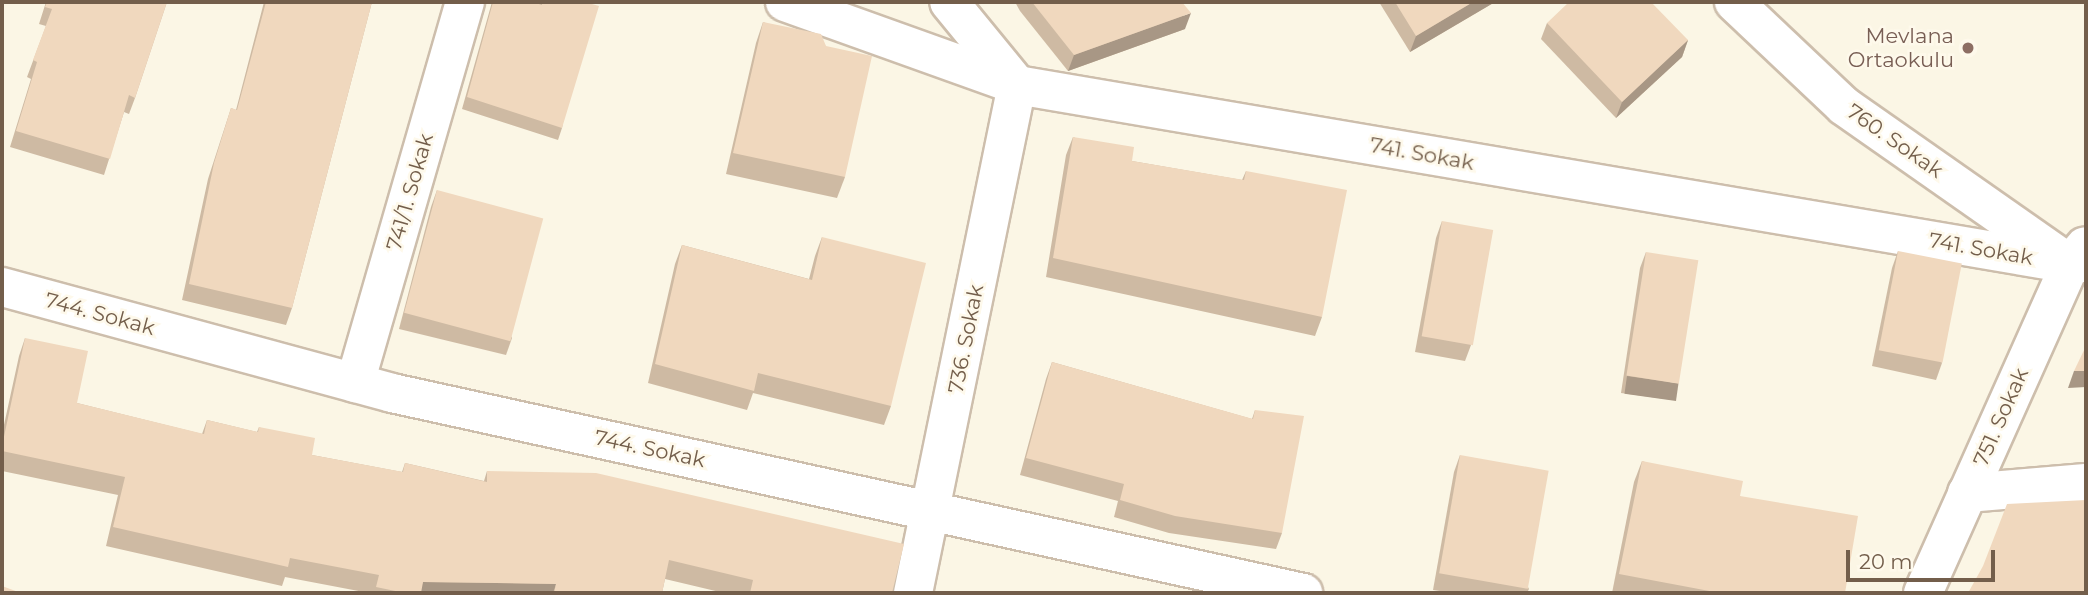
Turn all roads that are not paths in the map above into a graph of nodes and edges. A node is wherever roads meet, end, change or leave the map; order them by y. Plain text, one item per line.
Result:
1 (465, 2) edge
2 (785, 2) edge
3 (949, 2) edge
4 (1734, 2) edge
5 (1017, 85) junction
6 (2081, 257) edge
7 (2, 287) edge
8 (355, 383) junction
9 (2086, 483) edge
10 (1967, 493) junction
11 (932, 510) junction
12 (913, 593) edge
13 (1303, 593) edge
14 (1923, 593) edge

1 - 8 street, 741/1. Sokak
2 - 5 street, 741. Sokak
3 - 5 street
4 - 6 street, 760. Sokak
5 - 6 street, 741. Sokak
5 - 11 street, 736. Sokak
6 - 10 street, 751. Sokak
7 - 8 street, 744. Sokak
8 - 11 street, 744. Sokak
9 - 10 street
10 - 14 street, 751. Sokak
11 - 12 street, 736. Sokak
11 - 13 street, 744. Sokak

